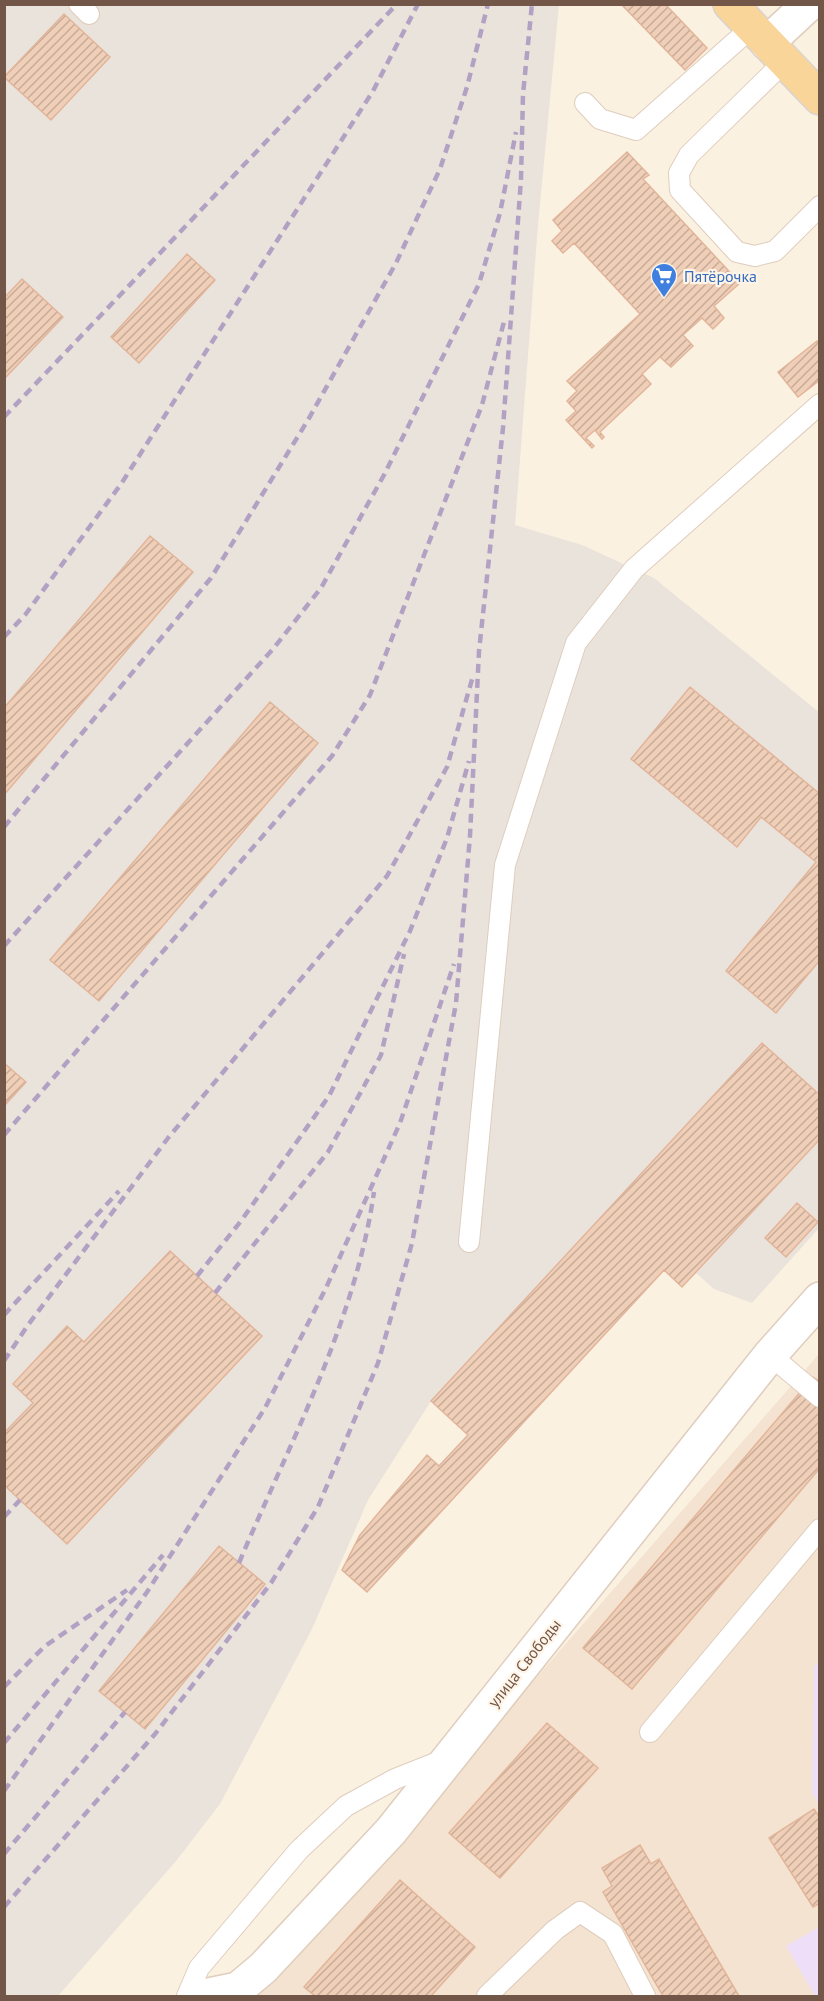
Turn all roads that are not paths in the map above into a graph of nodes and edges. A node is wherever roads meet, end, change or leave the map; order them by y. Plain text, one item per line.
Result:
1 (809, 4) edge
2 (758, 34) edge
3 (819, 98) edge
4 (585, 103) dead end
5 (819, 206) edge
6 (819, 404) edge
7 (469, 1242) dead end
8 (819, 1299) edge
9 (770, 1354) junction
10 (819, 1397) edge
11 (819, 1529) edge
12 (650, 1732) dead end
13 (452, 1756) junction
14 (242, 1993) edge
15 (187, 1996) edge
16 (204, 1996) edge
17 (487, 1996) edge
18 (645, 1996) edge

1 - 2 street
2 - 3 main road
2 - 4 lane
2 - 5 lane
6 - 7 lane
8 - 9 street, улица Свободы
9 - 10 lane
9 - 13 street, улица Свободы
11 - 12 lane
13 - 14 street, улица Свободы
13 - 15 lane
14 - 16 street, улица Свободы
17 - 18 lane

